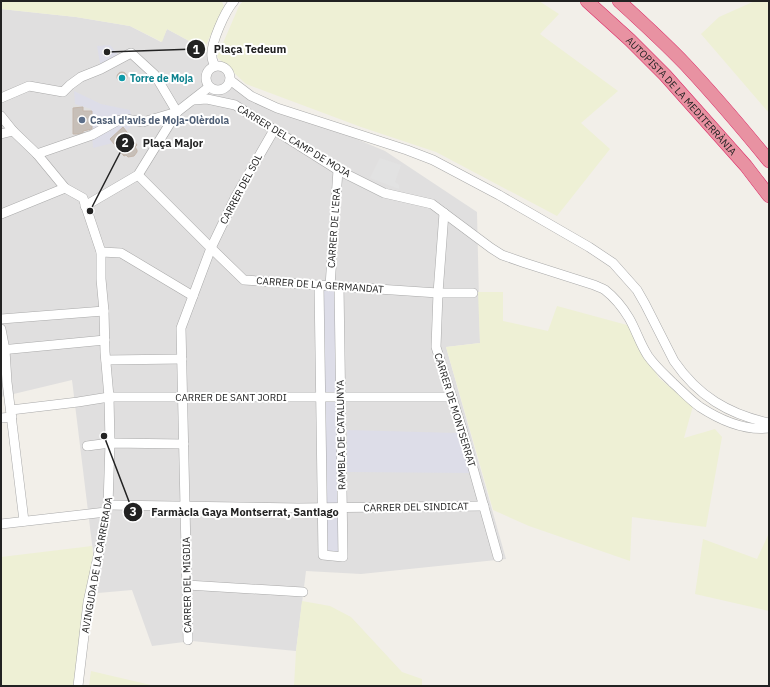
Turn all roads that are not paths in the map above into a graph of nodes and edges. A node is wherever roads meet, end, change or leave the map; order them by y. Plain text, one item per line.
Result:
1 (234, 1) edge
2 (587, 1) edge
3 (619, 1) edge
4 (215, 66) junction
5 (230, 80) junction
6 (213, 88) junction
7 (1, 98) edge
8 (193, 100) junction
9 (224, 103) junction
10 (177, 112) junction
11 (1, 116) edge
12 (274, 130) junction
13 (13, 131) junction
14 (1, 134) edge
15 (37, 154) junction
16 (769, 161) edge
17 (338, 170) junction
18 (138, 175) junction
19 (65, 188) junction
20 (769, 196) edge
21 (85, 206) junction
22 (444, 213) junction
23 (1, 214) edge
24 (210, 248) junction
25 (101, 252) junction
26 (319, 285) junction
27 (335, 286) junction
28 (438, 293) junction
29 (473, 293) dead end
30 (193, 296) junction
31 (104, 311) junction
32 (1, 319) edge
33 (1, 329) edge
34 (105, 340) junction
35 (3, 350) edge
36 (182, 359) junction
37 (106, 360) junction
38 (109, 397) junction
39 (183, 397) junction
40 (320, 397) junction
41 (341, 397) junction
42 (452, 397) junction
43 (11, 413) junction
44 (1, 418) edge
45 (769, 423) edge
46 (769, 428) edge
47 (110, 443) junction
48 (184, 444) junction
49 (87, 446) dead end
50 (185, 506) junction
51 (484, 506) junction
52 (107, 508) junction
53 (322, 508) junction
54 (342, 508) junction
55 (24, 521) junction
56 (1, 524) edge
57 (498, 557) dead end
58 (187, 585) junction
59 (303, 592) dead end
60 (188, 640) dead end
61 (78, 686) edge

1 - 4 street
2 - 20 highway, AUTOPISTA DE LA MEDITERRÀNIA
3 - 16 highway
4 - 5 street
4 - 6 street
5 - 6 street
5 - 45 street
6 - 8 street
6 - 9 street, CARRER DEL CAMP DE MOJA
7 - 10 street
8 - 9 street
8 - 10 street
9 - 12 street, CARRER DEL CAMP DE MOJA
10 - 15 street
10 - 18 street
11 - 13 street
12 - 17 street, CARRER DEL CAMP DE MOJA
12 - 24 street, CARRER DEL SOL
13 - 14 street
13 - 15 street
15 - 19 street
17 - 22 street, CARRER DEL CAMP DE MOJA
17 - 27 street, CARRER DE L'ERA
18 - 21 street
18 - 24 street, CARRER DE LA GERMANDAT
19 - 21 street
19 - 23 street
21 - 25 street, AVINGUDA DE LA CARRERADA
22 - 28 street, CARRER DE MONTSERRAT
22 - 46 street, CARRER DEL CAMP DE MOJA
24 - 26 street, CARRER DE LA GERMANDAT
24 - 30 street, CARRER DEL MIGDIA
25 - 30 street
25 - 31 street, AVINGUDA DE LA CARRERADA
26 - 27 street, CARRER DE LA GERMANDAT
26 - 40 street, RAMBLA DE CATALUNYA
27 - 28 street, CARRER DE LA GERMANDAT
27 - 41 street, RAMBLA DE CATALUNYA
28 - 29 street, CARRER DE LA GERMANDAT
28 - 42 street, CARRER DE MONTSERRAT
30 - 36 street, CARRER DEL MIGDIA
31 - 32 street
31 - 34 street, AVINGUDA DE LA CARRERADA
33 - 35 street
34 - 35 street
34 - 37 street, AVINGUDA DE LA CARRERADA
35 - 43 street
36 - 37 street
36 - 39 street, CARRER DEL MIGDIA
37 - 38 street, AVINGUDA DE LA CARRERADA
38 - 39 street, CARRER DE SANT JORDI
38 - 43 street, CARRER DE SANT JORDI
38 - 47 street, AVINGUDA DE LA CARRERADA
39 - 40 street, CARRER DE SANT JORDI
39 - 48 street, CARRER DEL MIGDIA
40 - 41 street, CARRER DE SANT JORDI
40 - 53 street, RAMBLA DE CATALUNYA
41 - 42 street, CARRER DE SANT JORDI
41 - 54 street, RAMBLA DE CATALUNYA
42 - 51 street, CARRER DE MONTSERRAT
43 - 44 street, CARRER DE SANT JORDI
43 - 55 street
47 - 48 street
47 - 49 street
47 - 52 street, AVINGUDA DE LA CARRERADA
48 - 50 street, CARRER DEL MIGDIA
50 - 52 street, CARRER DEL SINDICAT
50 - 53 street, CARRER DEL SINDICAT
50 - 58 street, CARRER DEL MIGDIA
51 - 54 street, CARRER DEL SINDICAT
51 - 57 street, CARRER DE MONTSERRAT
52 - 55 street, CARRER DEL SINDICAT
52 - 61 street, AVINGUDA DE LA CARRERADA
53 - 54 street, CARRER DEL SINDICAT
53 - 54 street, RAMBLA DE CATALUNYA
55 - 56 street, CARRER DEL SINDICAT
58 - 59 street
58 - 60 street, CARRER DEL MIGDIA

